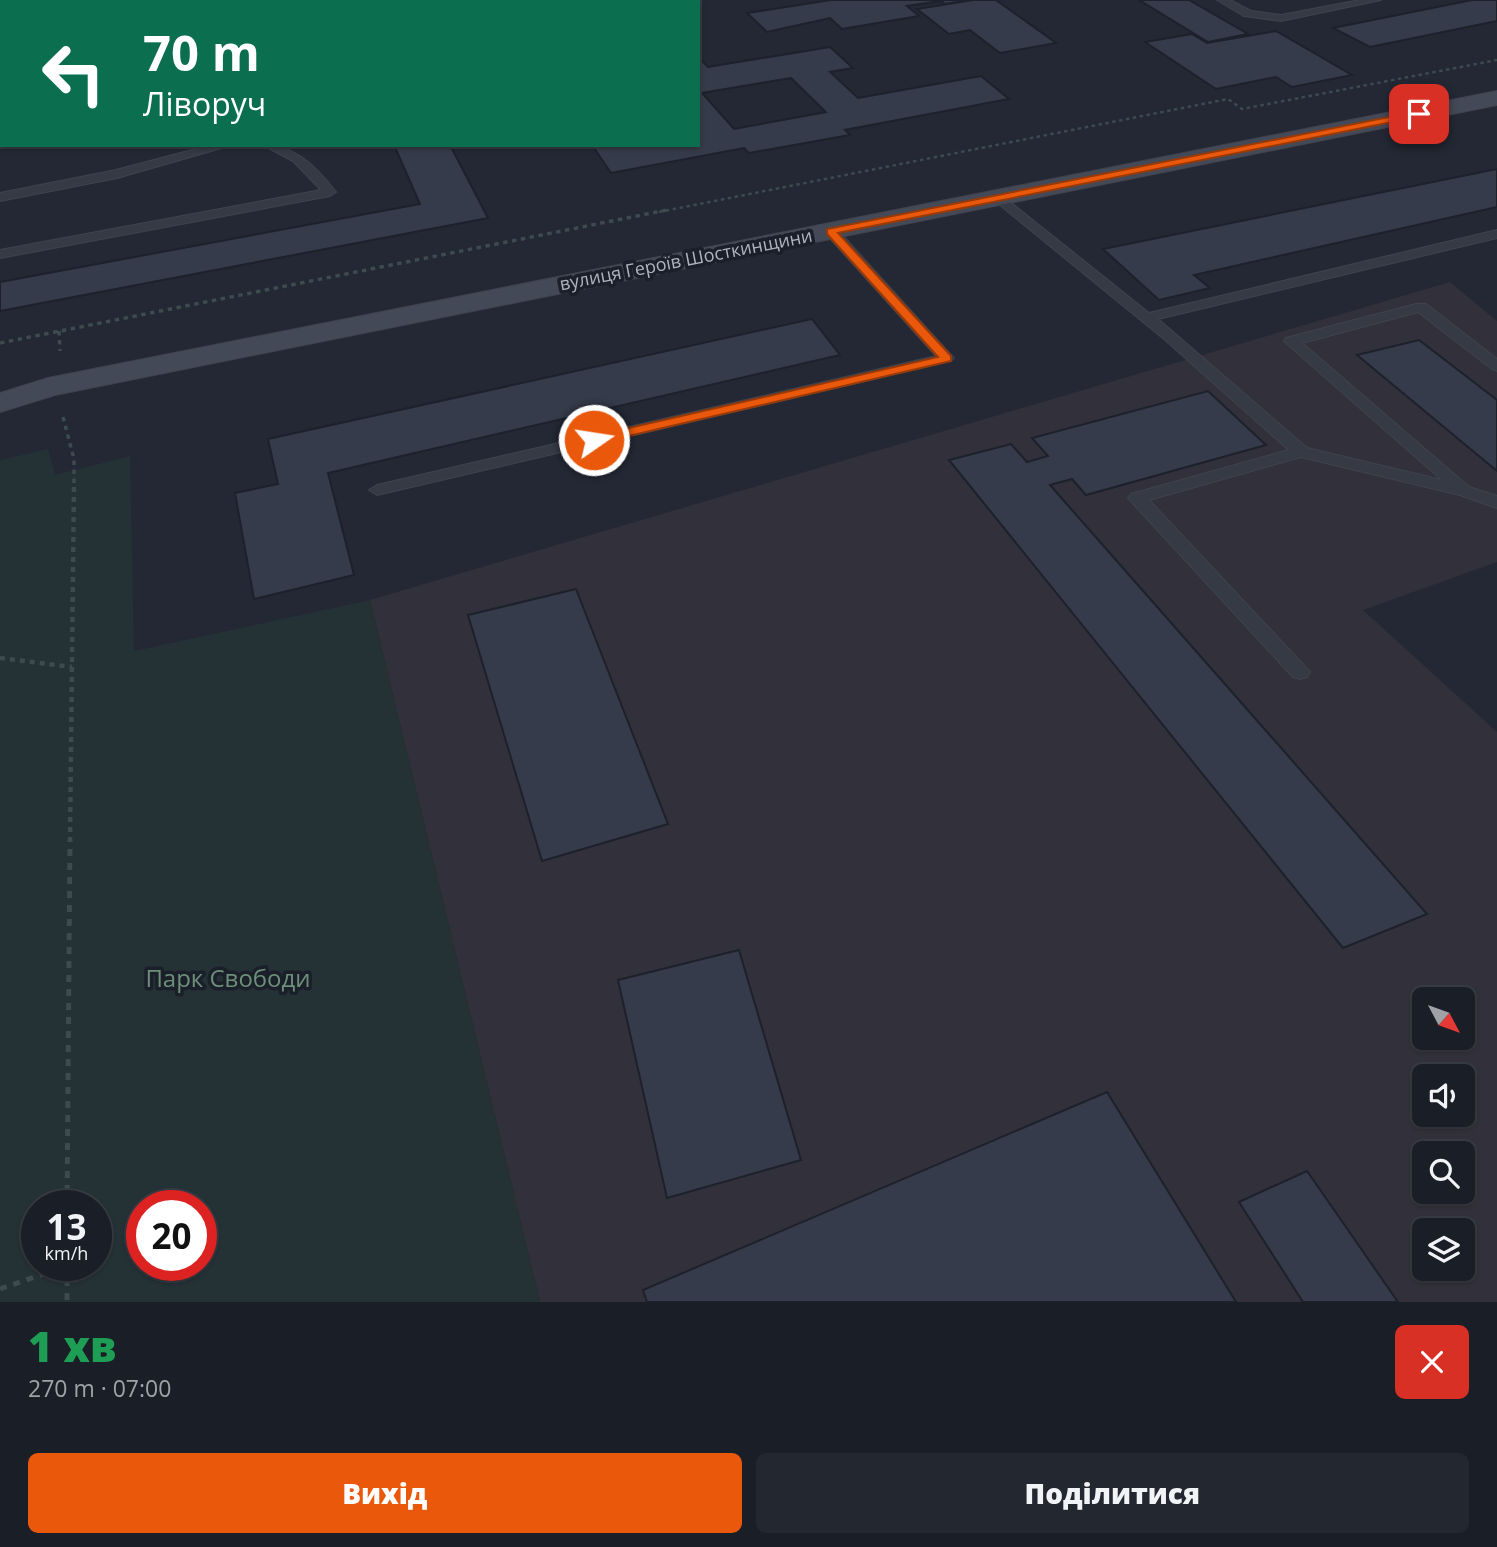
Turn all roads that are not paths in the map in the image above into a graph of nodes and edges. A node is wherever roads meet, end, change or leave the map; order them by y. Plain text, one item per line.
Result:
1 (1222, 0) edge
2 (1377, 0) edge
3 (1497, 98) edge
4 (218, 147) edge
5 (273, 147) edge
6 (0, 197) edge
7 (1000, 198) junction
8 (831, 231) junction
9 (1497, 234) edge
10 (0, 254) edge
11 (1145, 318) junction
12 (1497, 366) edge
13 (0, 403) edge
14 (1301, 452) junction
15 (377, 490) dead end
16 (1464, 491) junction
17 (1497, 502) edge
18 (1300, 672) dead end

1 - 2 lane
3 - 7 street, вулиця Героїв Шосткинщини
4 - 6 lane
5 - 10 lane
7 - 8 street, вулиця Героїв Шосткинщини
7 - 11 lane
8 - 13 street, вулиця Героїв Шосткинщини
8 - 15 lane
9 - 11 lane
11 - 14 lane
12 - 16 lane
14 - 16 lane
14 - 18 lane
16 - 17 lane

